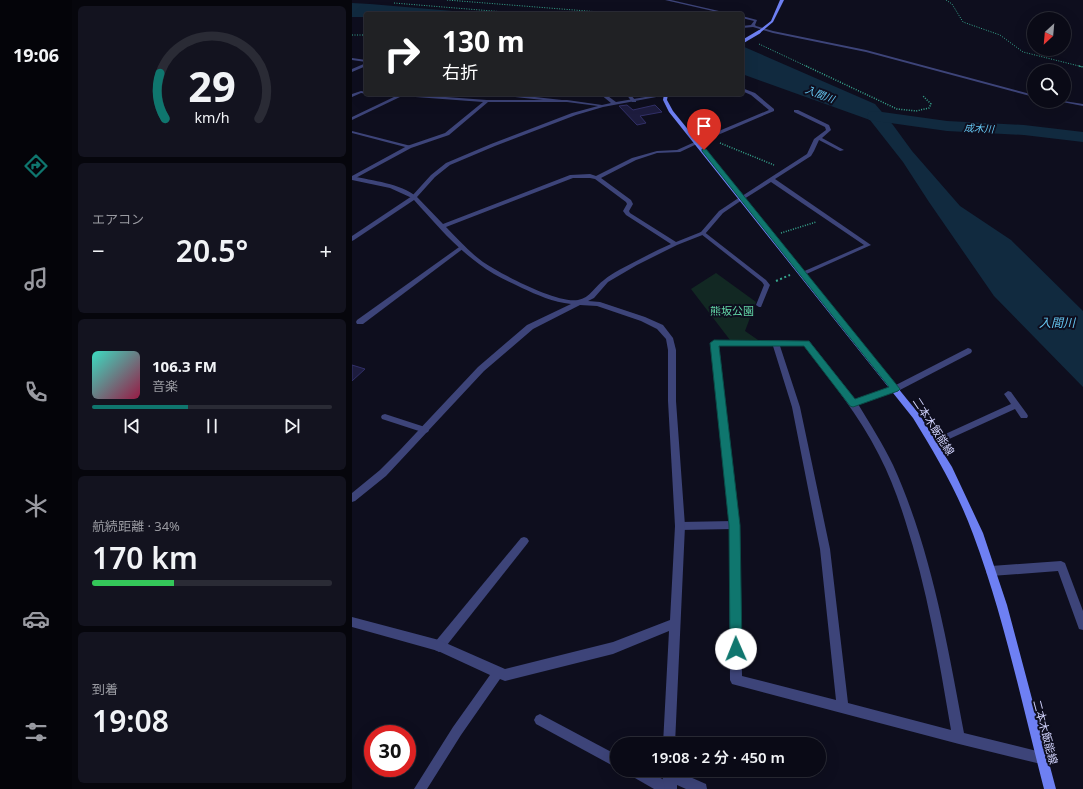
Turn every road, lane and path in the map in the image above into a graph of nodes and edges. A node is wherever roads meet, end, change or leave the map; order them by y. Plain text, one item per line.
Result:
1 (447, 0) edge
2 (667, 0) edge
3 (782, 0) edge
4 (946, 0) edge
5 (394, 3) dead end
6 (504, 12) edge
7 (600, 12) edge
8 (721, 12) edge
9 (744, 18) edge
10 (753, 26) junction
11 (744, 27) edge
12 (761, 30) junction
13 (352, 35) edge
14 (364, 35) edge
15 (744, 41) edge
16 (756, 43) dead end
17 (352, 59) edge
18 (364, 62) edge
19 (364, 63) edge
20 (1083, 67) edge
21 (352, 71) edge
22 (744, 90) edge
23 (364, 93) edge
24 (1027, 94) edge
25 (352, 96) edge
26 (400, 96) edge
27 (416, 96) edge
28 (516, 96) edge
29 (605, 96) edge
30 (630, 96) edge
31 (661, 96) edge
32 (666, 96) edge
33 (923, 96) dead end
34 (487, 101) junction
35 (567, 101) junction
36 (634, 101) junction
37 (1071, 103) edge
38 (615, 104) junction
39 (1083, 105) edge
40 (603, 106) junction
41 (796, 111) dead end
42 (352, 119) edge
43 (352, 132) edge
44 (706, 138) junction
45 (818, 138) junction
46 (697, 142) junction
47 (409, 147) junction
48 (842, 150) dead end
49 (785, 170) junction
50 (352, 178) edge
51 (597, 178) junction
52 (771, 179) junction
53 (414, 197) junction
54 (742, 198) junction
55 (828, 218) junction
56 (442, 226) junction
57 (702, 233) junction
58 (772, 236) junction
59 (352, 239) edge
60 (675, 244) junction
61 (462, 247) junction
62 (801, 273) junction
63 (767, 285) junction
64 (578, 303) junction
65 (759, 305) dead end
66 (360, 322) dead end
67 (776, 344) junction
68 (968, 351) dead end
69 (895, 389) junction
70 (1008, 394) dead end
71 (853, 403) junction
72 (1016, 405) junction
73 (1024, 416) dead end
74 (385, 417) dead end
75 (425, 430) junction
76 (933, 443) junction
77 (352, 498) edge
78 (734, 525) junction
79 (680, 526) junction
80 (524, 541) dead end
81 (991, 571) junction
82 (352, 622) edge
83 (675, 623) junction
84 (1083, 625) edge
85 (439, 646) junction
86 (498, 673) junction
87 (843, 708) junction
88 (540, 720) dead end
89 (669, 737) edge
90 (959, 738) junction
91 (610, 758) edge
92 (1042, 758) junction
93 (645, 777) edge
94 (669, 777) edge
95 (678, 777) edge
96 (420, 789) edge
97 (667, 789) edge
98 (671, 789) edge
99 (701, 789) edge
100 (1050, 789) edge

1 - 7 path
2 - 8 street
3 - 12 main road
4 - 20 path
5 - 6 path
9 - 10 street
10 - 11 street
10 - 12 street
12 - 15 main road, bridge
12 - 24 street
13 - 14 path
16 - 33 path
17 - 18 street
19 - 21 street
22 - 44 street
23 - 25 street
26 - 42 street
27 - 34 street
28 - 35 street
29 - 38 street
30 - 36 street
31 - 36 street
32 - 46 main road, 二本木飯能線
34 - 35 street
34 - 47 street
35 - 40 street
36 - 38 street
37 - 39 street
38 - 40 street
40 - 53 street
41 - 45 street
43 - 47 street
44 - 46 street
44 - 49 path
45 - 48 street
45 - 49 street
46 - 51 street
46 - 54 main road, 二本木飯能線
47 - 50 street
49 - 52 street
50 - 53 street
51 - 56 street
51 - 60 street
52 - 54 street
52 - 55 street
53 - 56 street
53 - 59 street
54 - 57 street
54 - 58 main road, 二本木飯能線
55 - 58 path
55 - 62 street
56 - 61 street
57 - 60 street
57 - 63 street
58 - 62 main road, 二本木飯能線
60 - 64 street
61 - 64 street
61 - 66 street
62 - 63 path
62 - 69 main road, 二本木飯能線
63 - 65 street
64 - 75 street
64 - 79 street
67 - 71 street
67 - 78 street
67 - 87 street
68 - 69 street
69 - 71 street
69 - 76 main road, 二本木飯能線
70 - 72 street
71 - 90 street
72 - 73 street
72 - 76 street
74 - 75 street
75 - 77 street
76 - 81 main road, 二本木飯能線
78 - 79 street
78 - 87 street
79 - 83 street
80 - 85 street
81 - 84 street
81 - 92 main road, 二本木飯能線
82 - 85 street
83 - 86 street
83 - 89 street
85 - 86 street
86 - 96 street
87 - 90 street
88 - 91 street
90 - 92 street
92 - 100 main road, 二本木飯能線
93 - 97 street
94 - 98 street
95 - 99 street

